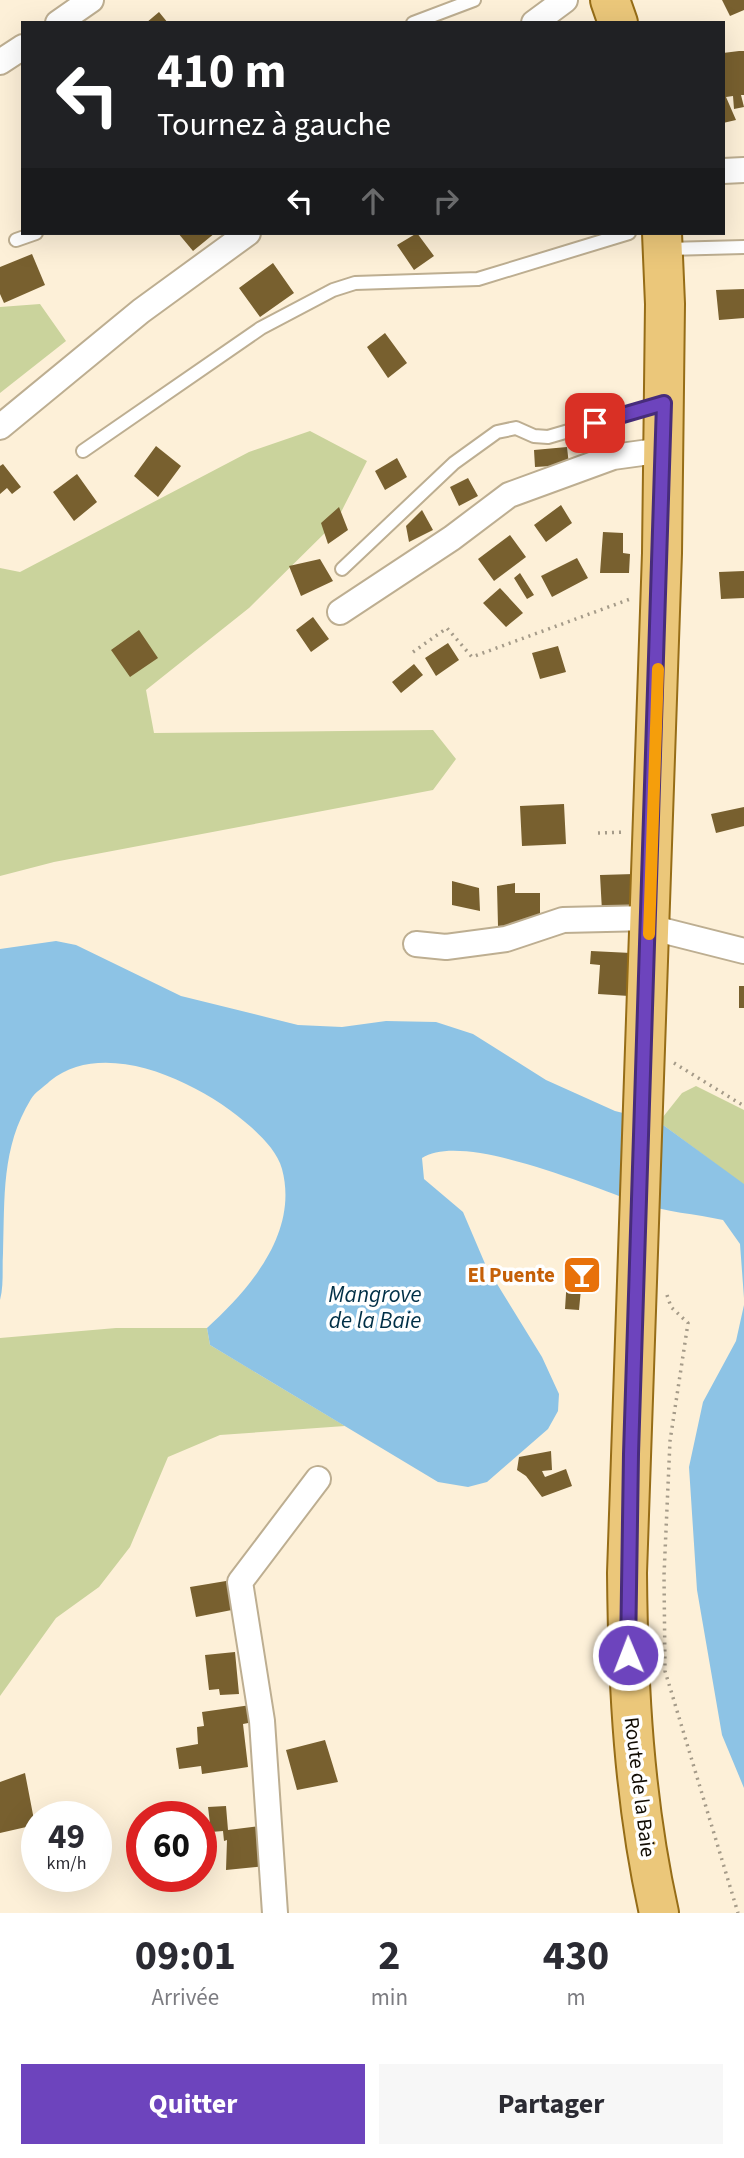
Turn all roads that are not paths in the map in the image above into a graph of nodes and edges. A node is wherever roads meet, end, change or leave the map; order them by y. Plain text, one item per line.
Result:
1 (91, 0) edge
2 (474, 0) edge
3 (565, 0) edge
4 (610, 0) edge
5 (61, 21) edge
6 (418, 21) edge
7 (537, 21) edge
8 (617, 21) edge
9 (21, 48) edge
10 (0, 62) edge
11 (744, 170) edge
12 (725, 171) edge
13 (30, 235) edge
14 (245, 235) edge
15 (651, 238) edge
16 (16, 240) dead end
17 (744, 247) edge
18 (664, 403) junction
19 (0, 427) edge
20 (664, 450) junction
21 (83, 451) dead end
22 (342, 569) dead end
23 (340, 612) dead end
24 (649, 923) junction
25 (415, 944) dead end
26 (744, 951) edge
27 (318, 1479) dead end
28 (275, 1913) edge
29 (659, 1913) edge

1 - 5 street
2 - 6 lane
3 - 7 street
4 - 8 main road
9 - 10 street
11 - 12 street
13 - 16 lane
14 - 19 street
15 - 17 lane
15 - 18 main road, Route de la Baie
15 - 21 lane
18 - 20 main road, Route de la Baie
18 - 22 lane
20 - 23 street
20 - 24 main road, Route de la Baie
24 - 25 street
24 - 26 street
24 - 29 main road, Route de la Baie
27 - 28 street

